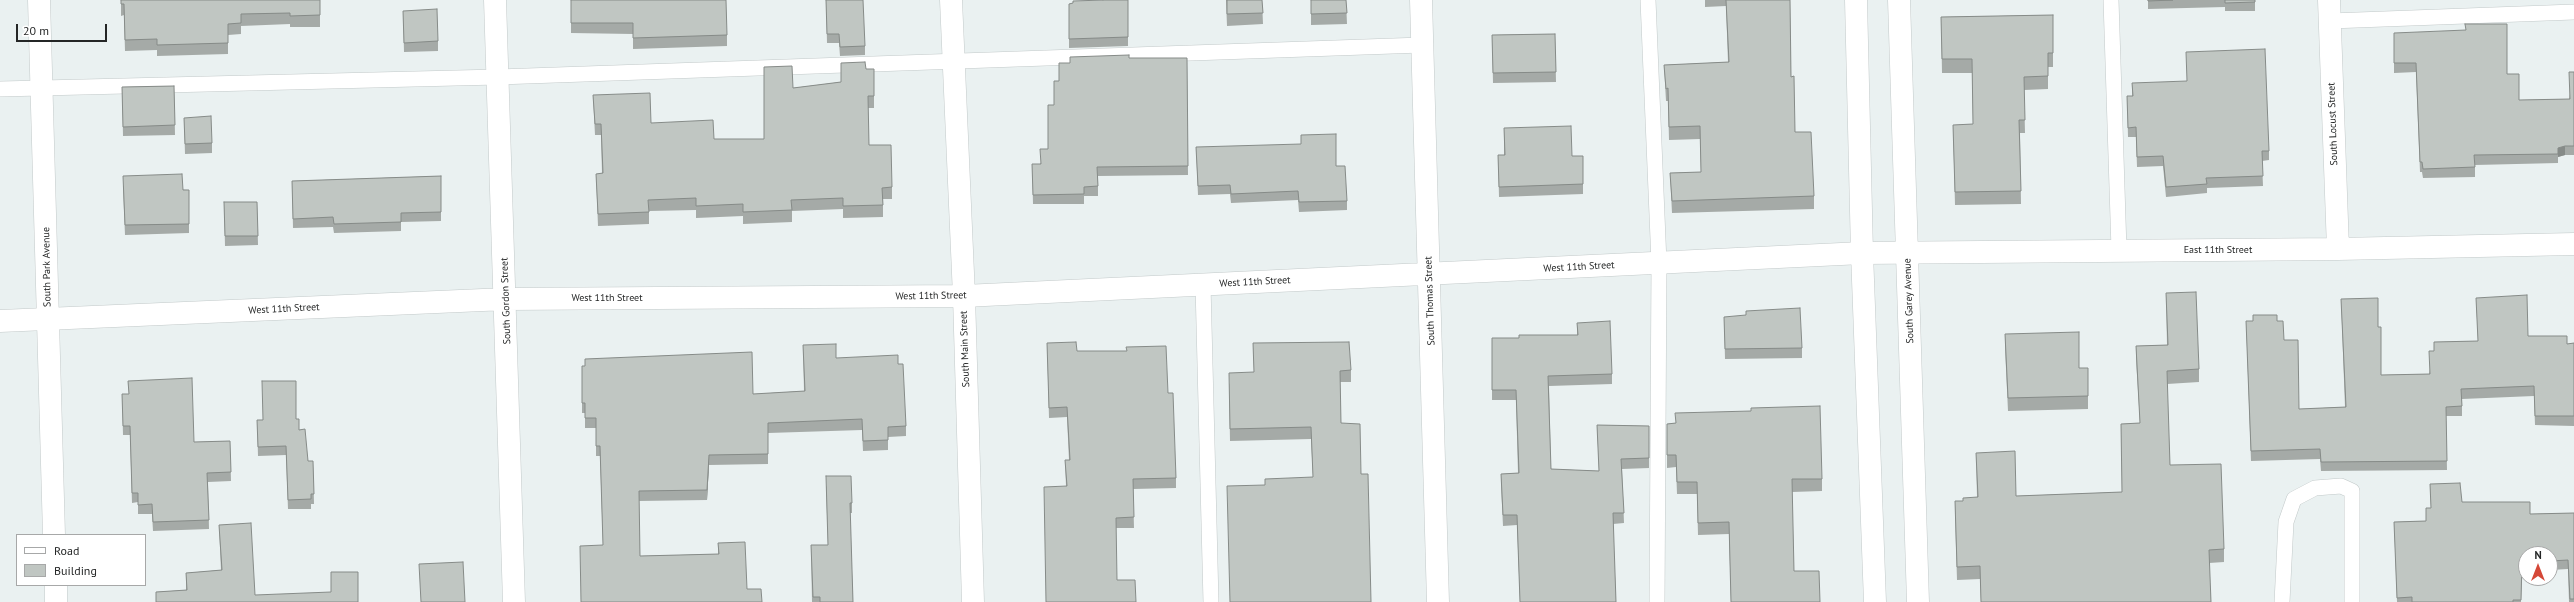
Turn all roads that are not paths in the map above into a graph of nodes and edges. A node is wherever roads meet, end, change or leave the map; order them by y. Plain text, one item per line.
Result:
1 (39, 0) edge
2 (495, 0) edge
3 (951, 0) edge
4 (1421, 0) edge
5 (1648, 0) edge
6 (1856, 0) edge
7 (1899, 0) edge
8 (2111, 0) edge
9 (2329, 10) edge
10 (2574, 12) edge
11 (1422, 45) junction
12 (954, 60) junction
13 (498, 77) junction
14 (42, 88) junction
15 (0, 89) edge
16 (2574, 244) edge
17 (2338, 249) junction
18 (2118, 250) junction
19 (1907, 252) junction
20 (1862, 253) junction
21 (1659, 263) junction
22 (1429, 274) junction
23 (1203, 285) junction
24 (964, 296) junction
25 (506, 299) junction
26 (48, 319) junction
27 (0, 321) edge
28 (54, 534) edge
29 (56, 586) edge
30 (56, 602) edge
31 (514, 602) edge
32 (973, 602) edge
33 (1211, 602) edge
34 (1438, 602) edge
35 (1657, 602) edge
36 (1875, 602) edge
37 (1918, 602) edge
38 (2282, 602) edge
39 (2352, 602) edge

1 - 14 street, South Park Avenue
2 - 13 street, South Gordon Street
3 - 12 street, South Main Street
4 - 11 street, South Thomas Street
5 - 21 lane
6 - 20 street
7 - 19 street, South Garey Avenue
8 - 18 lane
9 - 10 lane
9 - 17 street, South Locust Street
11 - 12 lane
11 - 22 street, South Thomas Street
12 - 13 lane
12 - 24 street, South Main Street
13 - 14 lane
13 - 25 street, South Gordon Street
14 - 15 lane
14 - 26 street, South Park Avenue
16 - 17 street, East 11th Street
17 - 18 street, East 11th Street
18 - 19 street, East 11th Street
19 - 20 street, East 11th Street
19 - 37 street, South Garey Avenue
20 - 21 street, West 11th Street
20 - 36 street
21 - 22 street, West 11th Street
21 - 35 lane
22 - 23 street, West 11th Street
22 - 34 street, South Thomas Street
23 - 24 street, West 11th Street
23 - 33 lane
24 - 25 street, West 11th Street
24 - 32 street, South Main Street
25 - 26 street, West 11th Street
25 - 31 street, South Gordon Street
26 - 27 street, West 11th Street
26 - 28 street, South Park Avenue
29 - 30 street
38 - 39 lane

